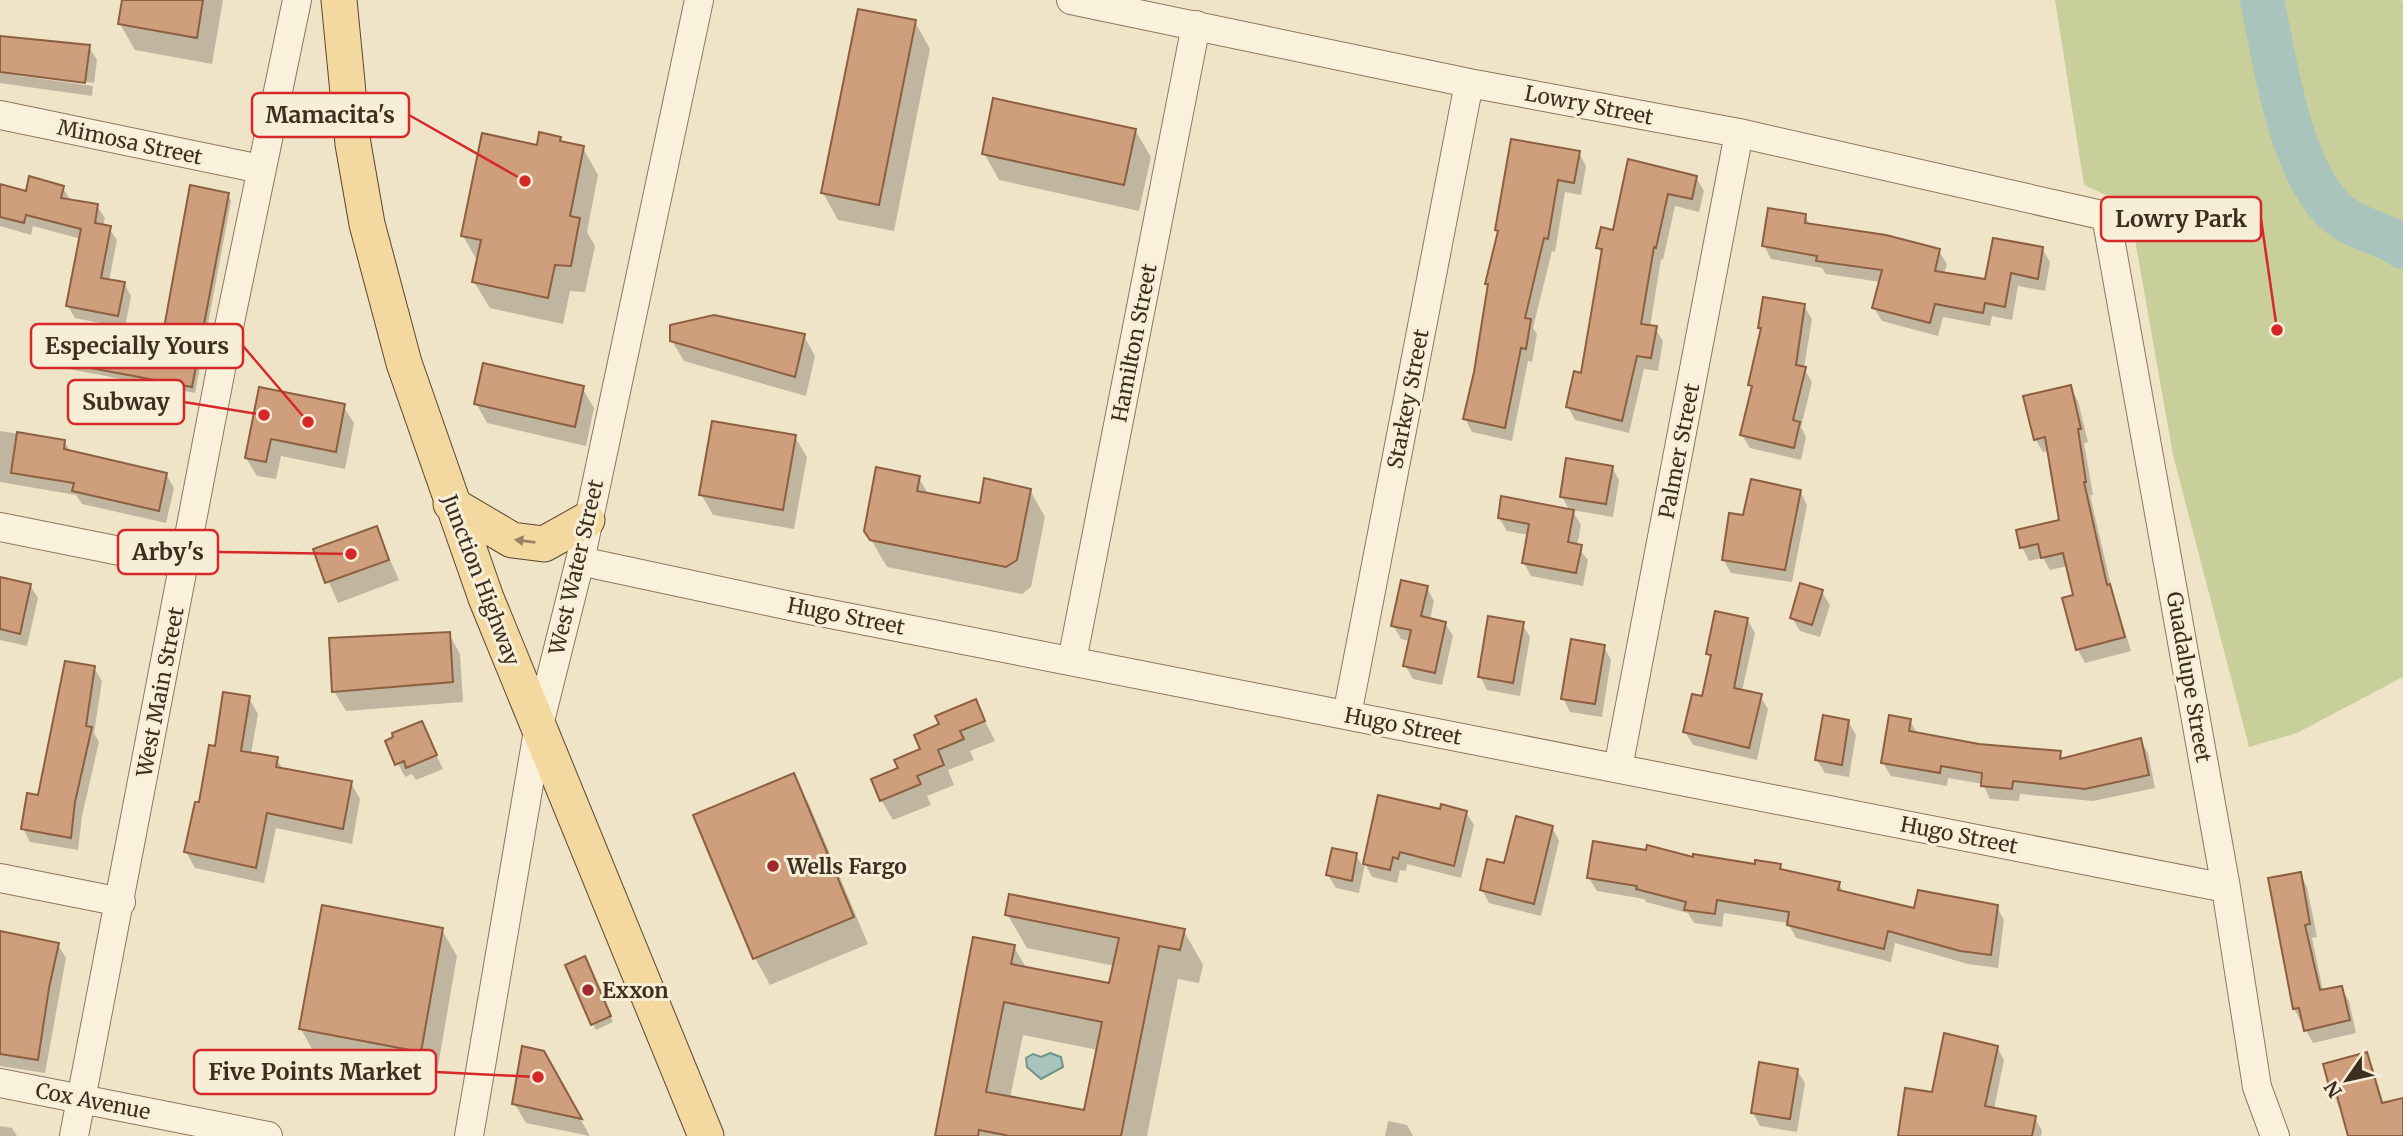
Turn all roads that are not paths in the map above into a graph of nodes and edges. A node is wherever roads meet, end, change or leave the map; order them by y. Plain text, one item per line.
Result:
1 (296, 0) edge
2 (339, 0) edge
3 (699, 0) edge
4 (1071, 0) edge
5 (1196, 24) junction
6 (1469, 83) junction
7 (0, 115) edge
8 (1739, 133) junction
9 (261, 169) junction
10 (2106, 216) joint
11 (451, 504) junction
12 (587, 520) junction
13 (0, 527) edge
14 (580, 561) junction
15 (185, 564) junction
16 (1072, 661) junction
17 (1347, 715) junction
18 (538, 725) junction
19 (1618, 768) junction
20 (0, 878) edge
21 (2226, 888) junction
22 (121, 902) junction
23 (0, 1083) edge
24 (81, 1099) junction
25 (74, 1136) edge
26 (268, 1136) edge
27 (470, 1136) edge
28 (706, 1136) edge
29 (2275, 1136) edge

1 - 9 street, West Main Street
2 - 11 main road, Junction Highway
3 - 12 street, West Water Street
4 - 5 street, Lowry Street
5 - 6 street, Lowry Street
5 - 16 street, Hamilton Street
6 - 8 street, Lowry Street
6 - 17 street, Starkey Street
7 - 9 street, Mimosa Street
8 - 10 street, Lowry Street
8 - 19 street, Palmer Street
9 - 15 street, West Main Street
10 - 21 street, Guadalupe Street
12 -> 11 main road
11 - 18 main road, Junction Highway
12 - 14 street, West Water Street
13 - 15 street
14 - 16 street, Hugo Street
14 - 18 street, West Water Street
15 - 22 street, West Main Street
16 - 17 street, Hugo Street
17 - 19 street, Hugo Street
18 - 27 street, West Water Street
18 - 28 main road, Junction Highway
19 - 21 street, Hugo Street
20 - 22 street
21 - 29 street, Guadalupe Street
22 - 24 street, West Main Street
23 - 24 street, Cox Avenue
24 - 25 street, West Main Street
24 - 26 street, Cox Avenue

